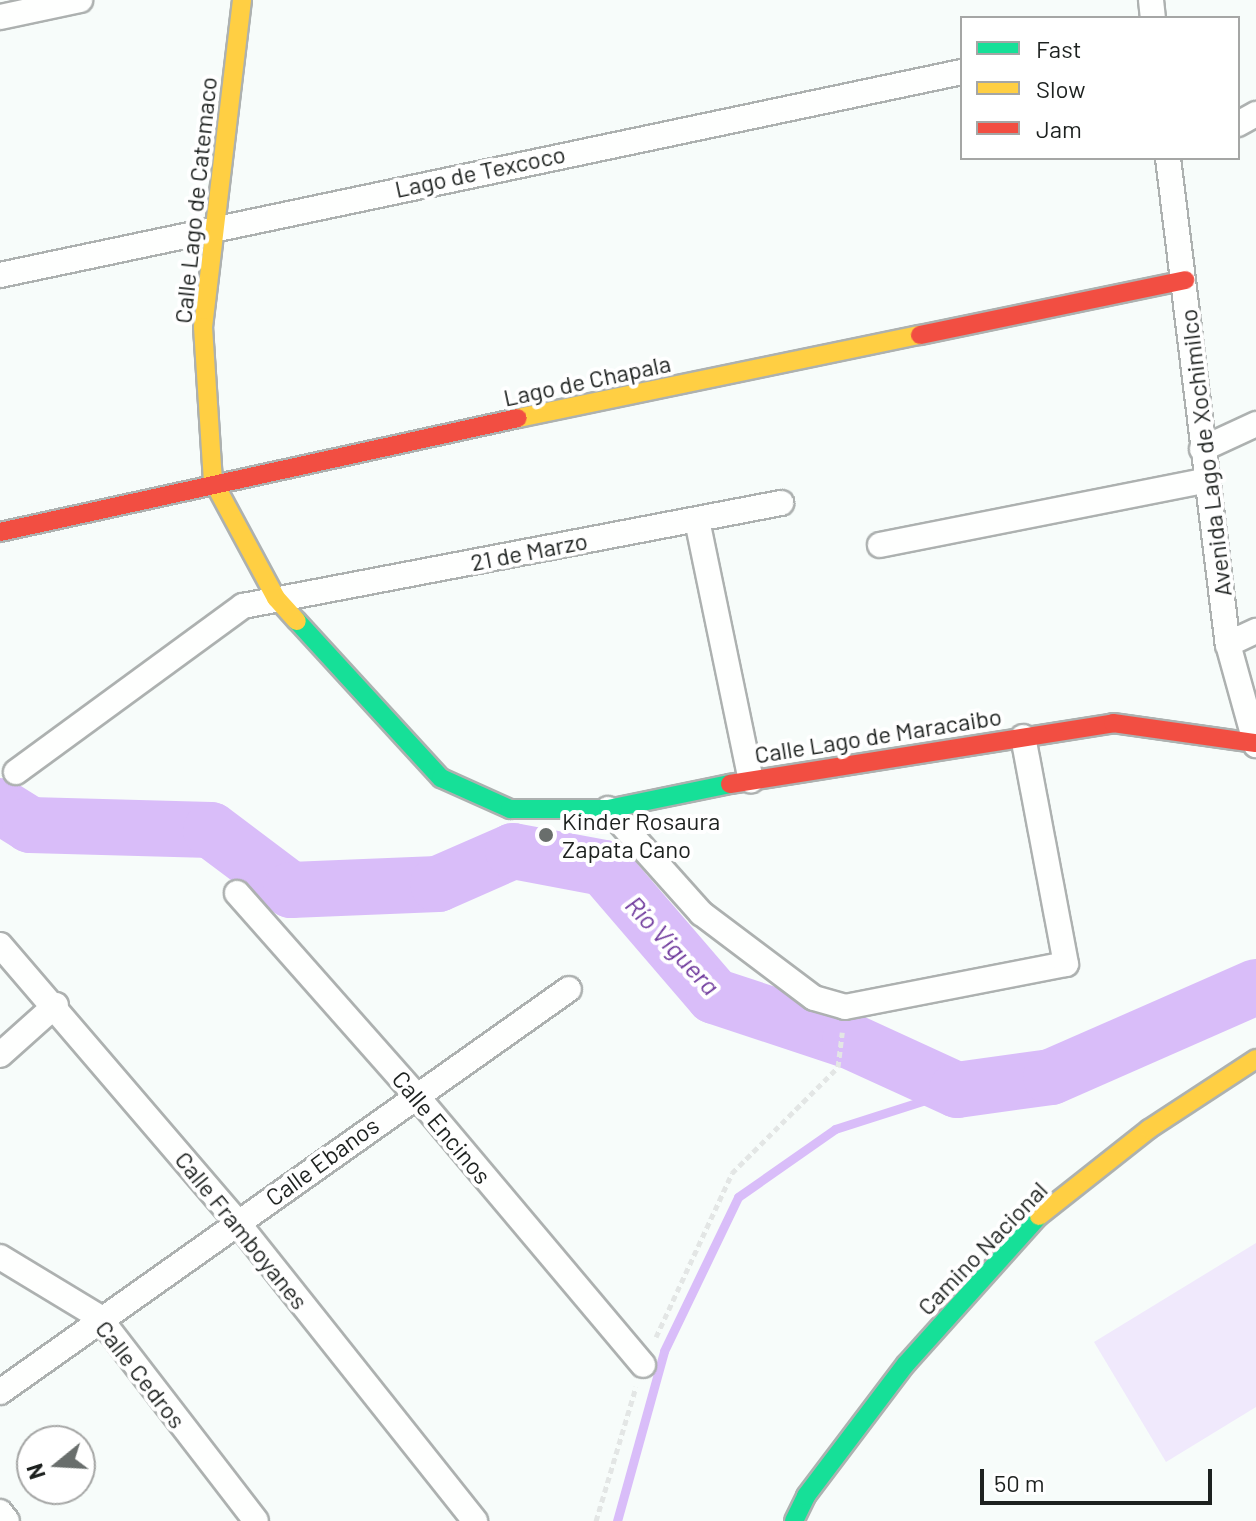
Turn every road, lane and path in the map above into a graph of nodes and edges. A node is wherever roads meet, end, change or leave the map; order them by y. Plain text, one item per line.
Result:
1 (80, 0) edge
2 (242, 0) edge
3 (0, 17) edge
4 (960, 72) edge
5 (1169, 160) edge
6 (212, 226) junction
7 (0, 275) edge
8 (1185, 280) junction
9 (1256, 424) edge
10 (1202, 449) junction
11 (1207, 480) junction
12 (213, 481) junction
13 (781, 503) dead end
14 (697, 520) junction
15 (0, 532) edge
16 (880, 545) dead end
17 (276, 598) junction
18 (1256, 631) edge
19 (1228, 644) junction
20 (1023, 737) junction
21 (1256, 744) edge
22 (16, 772) dead end
23 (751, 780) junction
24 (510, 809) joint
25 (608, 809) junction
26 (237, 893) dead end
27 (0, 945) edge
28 (569, 989) dead end
29 (56, 1005) junction
30 (845, 1007) junction
31 (0, 1055) edge
32 (1256, 1059) edge
33 (415, 1094) junction
34 (238, 1223) junction
35 (0, 1257) edge
36 (99, 1317) junction
37 (643, 1365) junction
38 (0, 1392) edge
39 (0, 1512) edge
40 (7, 1521) edge
41 (256, 1521) edge
42 (475, 1521) edge
43 (596, 1521) edge
44 (794, 1521) edge

1 - 3 street
2 - 6 street, Calle Lago de Catemaco
4 - 6 street, Lago de Texcoco
5 - 8 street, Avenida Lago de Xochimilco
6 - 7 street, Lago de Texcoco
6 - 12 street, Calle Lago de Catemaco
8 - 10 street, Avenida Lago de Xochimilco
8 - 12 street, Lago de Chapala
9 - 10 street
10 - 11 street, Avenida Lago de Xochimilco
11 - 16 street
11 - 19 street, Avenida Lago de Xochimilco
12 - 15 street, Lago de Chapala
12 - 17 street, Calle Lago de Catemaco
13 - 14 street, 21 de Marzo
14 - 17 street, 21 de Marzo
14 - 23 street
17 - 22 street, 21 de Marzo
17 - 24 street, Calle Lago de Catemaco
18 - 19 street
19 - 21 street, Avenida Lago de Xochimilco
20 - 21 street, Calle Lago de Maracaibo
20 - 23 street, Calle Lago de Maracaibo
20 - 30 street
23 - 25 street, Calle Lago de Maracaibo
24 - 25 street, Calle Lago de Maracaibo
25 - 30 street
26 - 33 street, Calle Encinos
27 - 29 street, Calle Framboyanes
28 - 33 street, Calle Ebanos
29 - 31 street
29 - 34 street, Calle Framboyanes
30 - 37 path
32 - 44 street, Camino Nacional
33 - 34 street, Calle Ebanos
33 - 37 street, Calle Encinos
34 - 36 street, Calle Ebanos
34 - 42 street, Calle Framboyanes
35 - 36 street, Calle Cedros
36 - 38 street, Calle Ebanos
36 - 41 street, Calle Cedros
37 - 43 path
39 - 40 street

